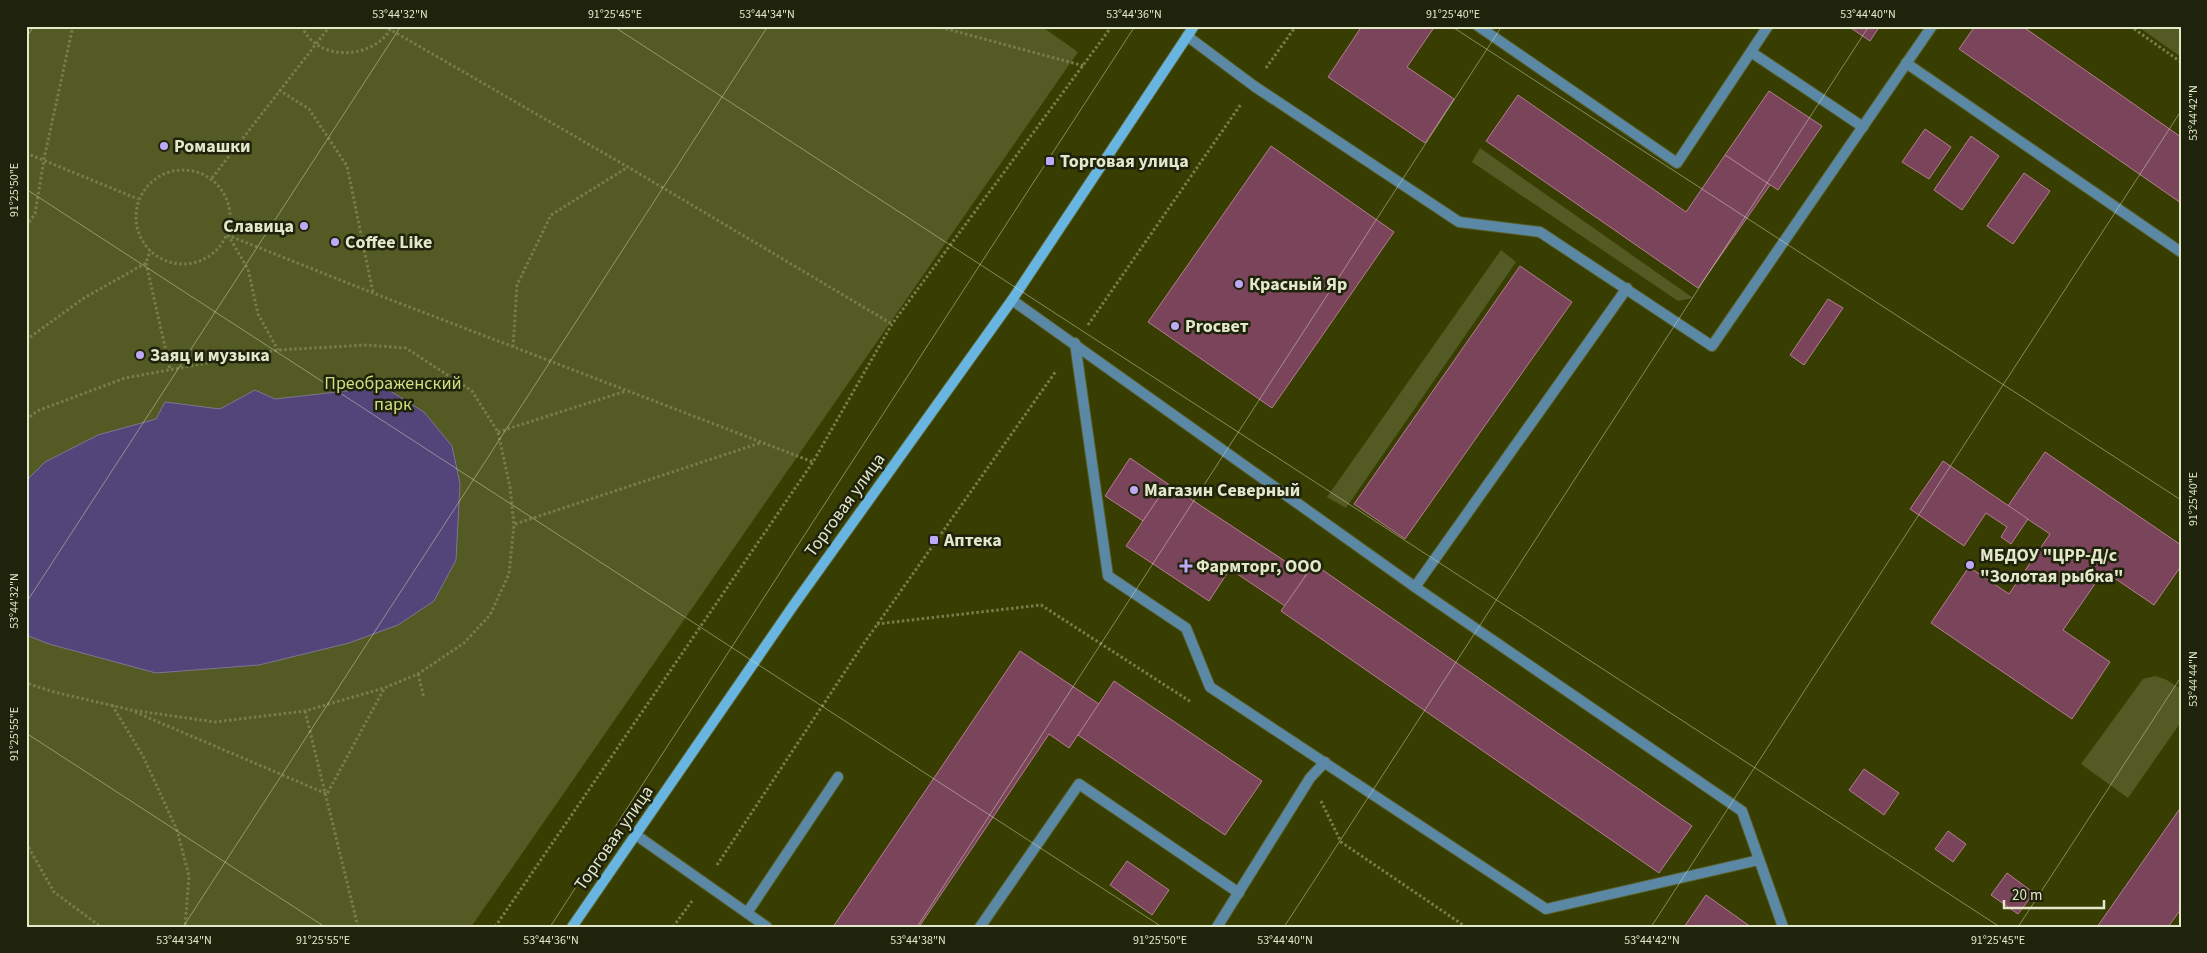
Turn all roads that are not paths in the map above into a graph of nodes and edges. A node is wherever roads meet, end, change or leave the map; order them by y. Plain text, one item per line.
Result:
1 (1194, 26) edge
2 (1478, 26) edge
3 (1768, 26) edge
4 (1932, 26) edge
5 (1187, 36) junction
6 (1751, 52) junction
7 (1906, 63) junction
8 (1863, 127) junction
9 (2181, 252) edge
10 (1627, 288) junction
11 (1012, 300) junction
12 (1075, 343) junction
13 (1416, 587) junction
14 (1325, 762) junction
15 (838, 777) dead end
16 (636, 835) junction
17 (1759, 860) junction
18 (1239, 893) junction
19 (747, 913) junction
20 (572, 927) edge
21 (768, 927) edge
22 (980, 927) edge
23 (1217, 927) edge
24 (1783, 927) edge

1 - 5 street, Торговая улица
2 - 6 lane
3 - 6 lane
4 - 7 lane
5 - 10 lane
5 - 11 street, Торговая улица
6 - 8 lane
7 - 8 lane
7 - 9 lane
8 - 10 lane
10 - 13 lane
11 - 12 lane
11 - 16 street, Торговая улица
12 - 13 lane
12 - 14 lane
13 - 17 lane
14 - 17 lane
14 - 18 lane
15 - 19 lane
16 - 19 lane
16 - 20 street, Торговая улица
17 - 24 lane
18 - 22 lane
18 - 23 lane
19 - 21 lane

